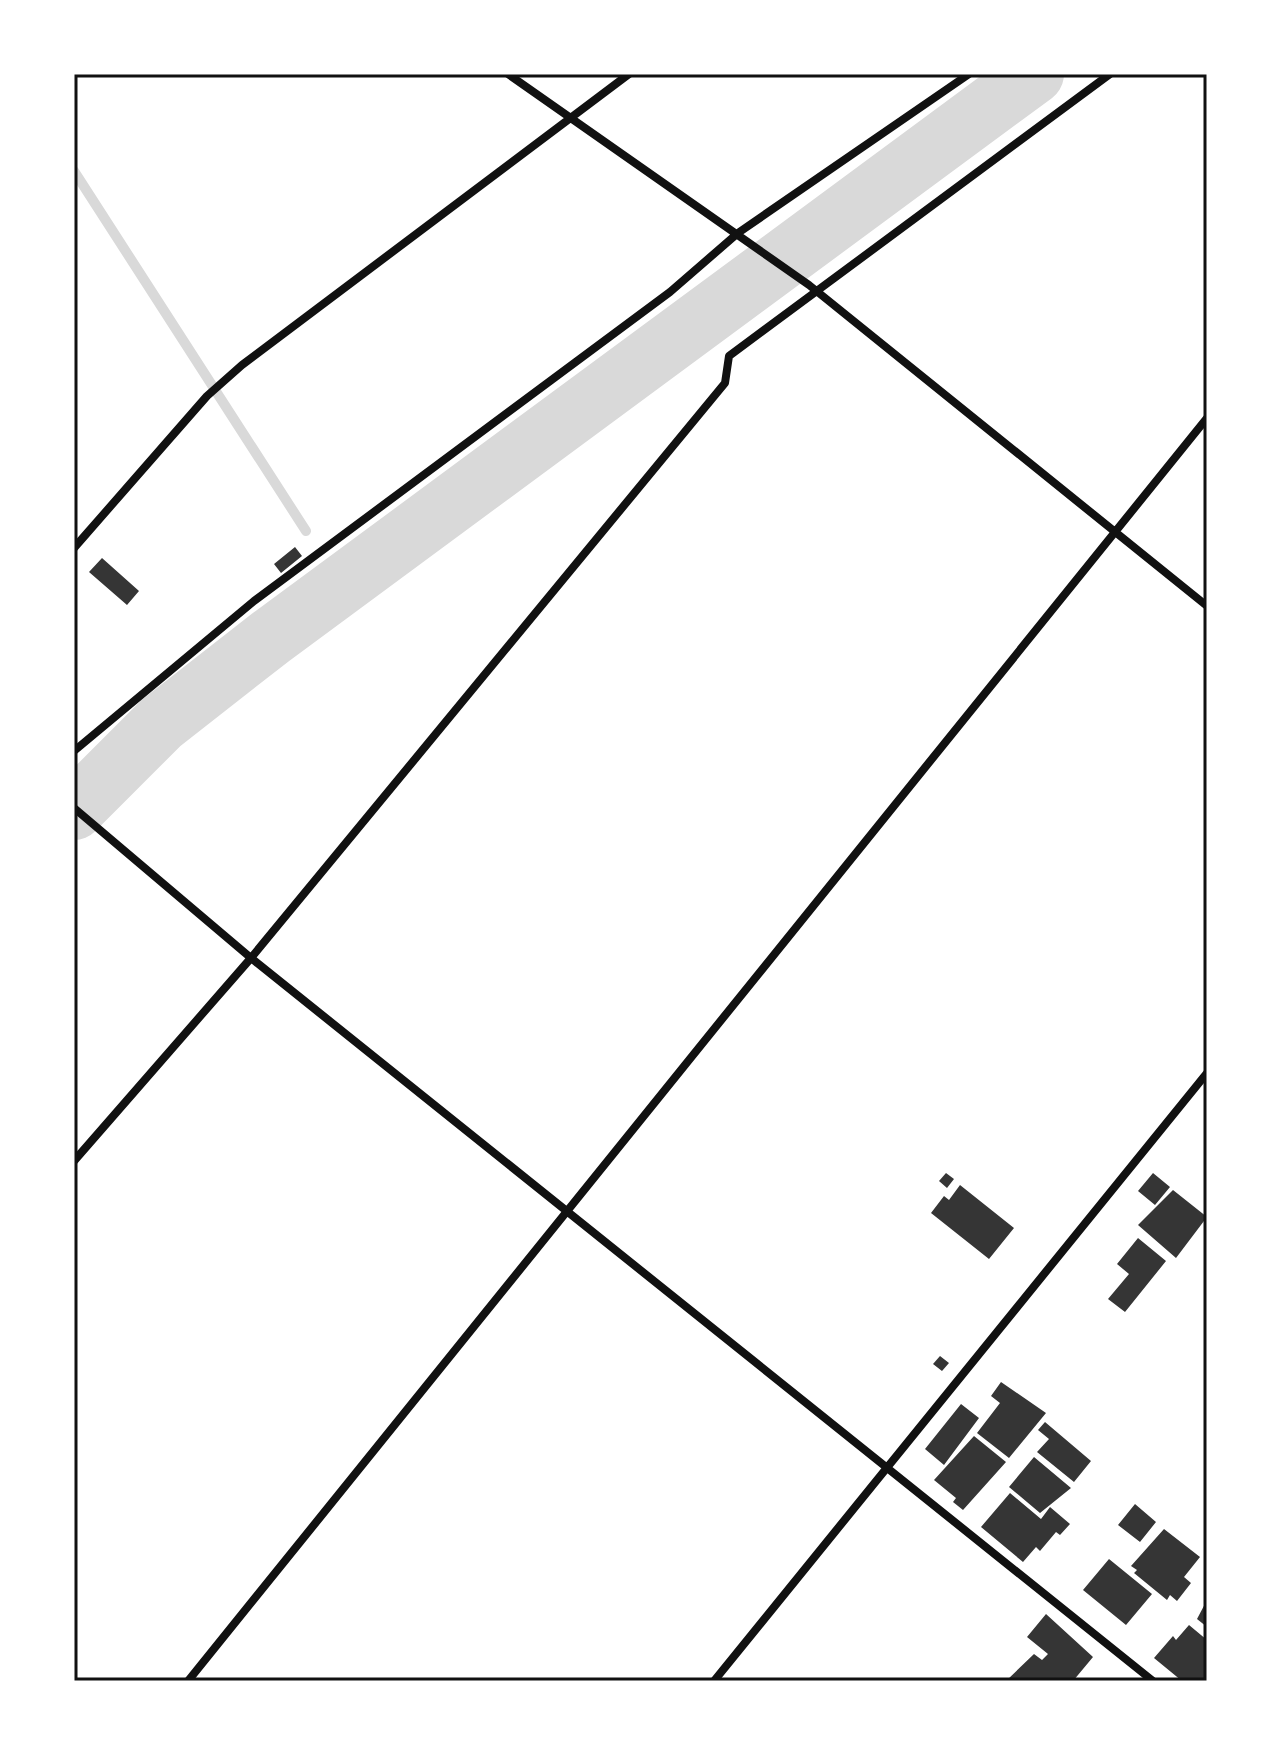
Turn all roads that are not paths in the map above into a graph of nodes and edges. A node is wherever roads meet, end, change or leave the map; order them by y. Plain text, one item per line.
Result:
1 (508, 74) edge
2 (629, 74) edge
3 (969, 74) edge
4 (1110, 74) edge
5 (571, 117) junction
6 (738, 233) junction
7 (818, 292) junction
8 (1207, 418) edge
9 (1114, 532) junction
10 (74, 548) edge
11 (1207, 606) edge
12 (74, 751) edge
13 (74, 808) edge
14 (251, 958) junction
15 (1207, 1073) edge
16 (74, 1161) edge
17 (569, 1210) junction
18 (888, 1469) junction
19 (188, 1681) edge
20 (714, 1681) edge
21 (1153, 1681) edge

1 - 5 street
2 - 5 street
3 - 6 street
4 - 7 street
5 - 6 street
5 - 10 street
6 - 7 street
6 - 12 street
7 - 9 street
7 - 14 street
8 - 9 street
9 - 11 street
9 - 17 street
13 - 14 street
14 - 16 street
14 - 17 street
15 - 18 street
17 - 18 street
17 - 19 street
18 - 20 street
18 - 21 street

